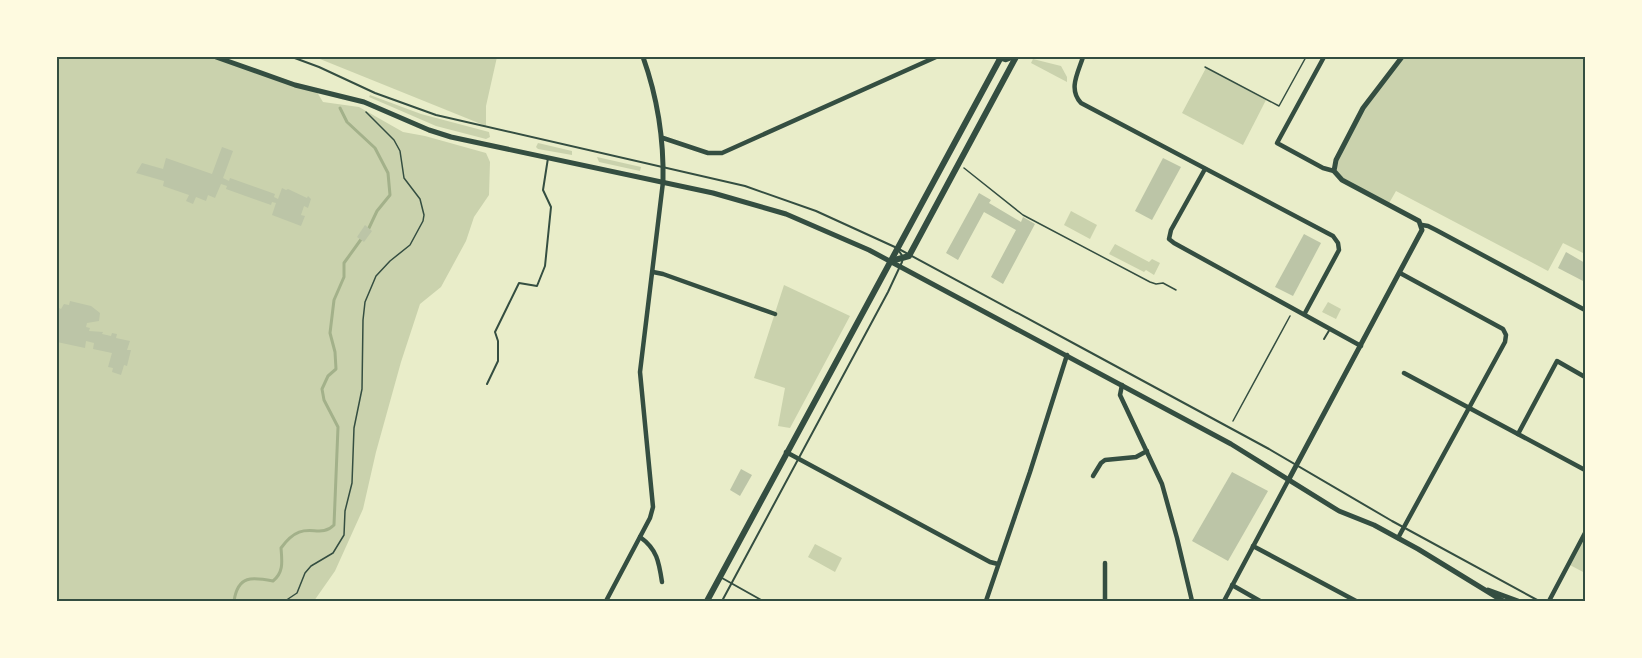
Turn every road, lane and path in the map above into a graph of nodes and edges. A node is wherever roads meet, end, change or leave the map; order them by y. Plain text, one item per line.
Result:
1 (216, 57) edge
2 (292, 57) edge
3 (643, 57) edge
4 (936, 57) edge
5 (1015, 57) edge
6 (1083, 57) edge
7 (1306, 57) edge
8 (1324, 57) edge
9 (1402, 57) edge
10 (1000, 58) edge
11 (1205, 67) dead end
12 (364, 102) junction
13 (960, 133) junction
14 (663, 138) junction
15 (972, 140) junction
16 (548, 158) junction
17 (958, 165) junction
18 (664, 167) junction
19 (1205, 169) junction
20 (1334, 171) junction
21 (663, 182) junction
22 (1422, 225) junction
23 (897, 248) junction
24 (906, 256) junction
25 (891, 261) junction
26 (901, 266) junction
27 (653, 272) junction
28 (1400, 273) junction
29 (1176, 290) dead end
30 (1290, 306) junction
31 (1585, 310) edge
32 (775, 314) dead end
33 (1305, 314) junction
34 (1330, 328) junction
35 (1324, 339) dead end
36 (1361, 346) junction
37 (1067, 356) junction
38 (1404, 373) dead end
39 (1585, 376) edge
40 (488, 384) dead end
41 (1122, 386) junction
42 (1469, 408) junction
43 (1233, 421) dead end
44 (1518, 434) junction
45 (786, 452) junction
46 (1147, 452) junction
47 (798, 458) junction
48 (1296, 466) junction
49 (1585, 470) edge
50 (1093, 476) dead end
51 (1289, 479) junction
52 (1404, 528) junction
53 (1585, 533) edge
54 (640, 537) junction
55 (1398, 538) junction
56 (1253, 546) junction
57 (1105, 563) dead end
58 (998, 564) junction
59 (720, 577) junction
60 (662, 582) dead end
61 (732, 583) junction
62 (1232, 585) junction
63 (1484, 588) junction
64 (285, 601) edge
65 (606, 601) edge
66 (707, 601) edge
67 (722, 601) edge
68 (763, 601) edge
69 (986, 601) edge
70 (1105, 601) edge
71 (1192, 601) edge
72 (1224, 601) edge
73 (1260, 601) edge
74 (1356, 601) edge
75 (1503, 601) edge
76 (1518, 601) edge
77 (1539, 601) edge
78 (1549, 601) edge

1 - 12 street
2 - 18 lane
3 - 14 street
4 - 14 street
5 - 10 street
5 - 15 main road
6 - 19 street
7 - 11 path
8 - 20 street
9 - 20 street
10 - 13 main road
12 - 16 street
12 - 64 path
13 - 15 main road
13 - 23 main road
14 - 18 street
15 - 17 main road
16 - 21 street
16 - 40 lane
17 - 24 main road
17 - 29 path
18 - 21 street
18 - 23 lane
19 - 30 street
19 - 33 street
20 - 22 street
21 - 25 street
21 - 27 street
22 - 28 street
22 - 31 street
23 - 24 lane
23 - 24 lane
23 - 25 main road
24 - 25 main road
24 - 26 lane
24 - 48 lane
25 - 26 street
25 - 45 main road
26 - 37 street
26 - 47 lane
27 - 32 street
27 - 54 street
28 - 36 street
28 - 42 street
30 - 33 street
30 - 43 path
33 - 34 street
34 - 35 lane
34 - 36 street
36 - 48 street
37 - 41 street
37 - 58 street
38 - 42 street
39 - 44 street
41 - 46 street
41 - 51 street
42 - 44 street
42 - 52 street
44 - 49 street
45 - 47 street
45 - 59 main road
46 - 50 street
46 - 71 street
47 - 58 street
47 - 61 lane
48 - 51 street
48 - 52 lane
51 - 55 street
51 - 56 street
52 - 55 street
52 - 77 lane
53 - 78 street
54 - 60 street
54 - 65 street
55 - 63 street
56 - 62 street
56 - 74 street
57 - 70 street
58 - 69 street
59 - 61 lane
59 - 66 main road
61 - 67 lane
61 - 68 lane
62 - 72 street
62 - 73 street
63 - 75 street
63 - 76 street

